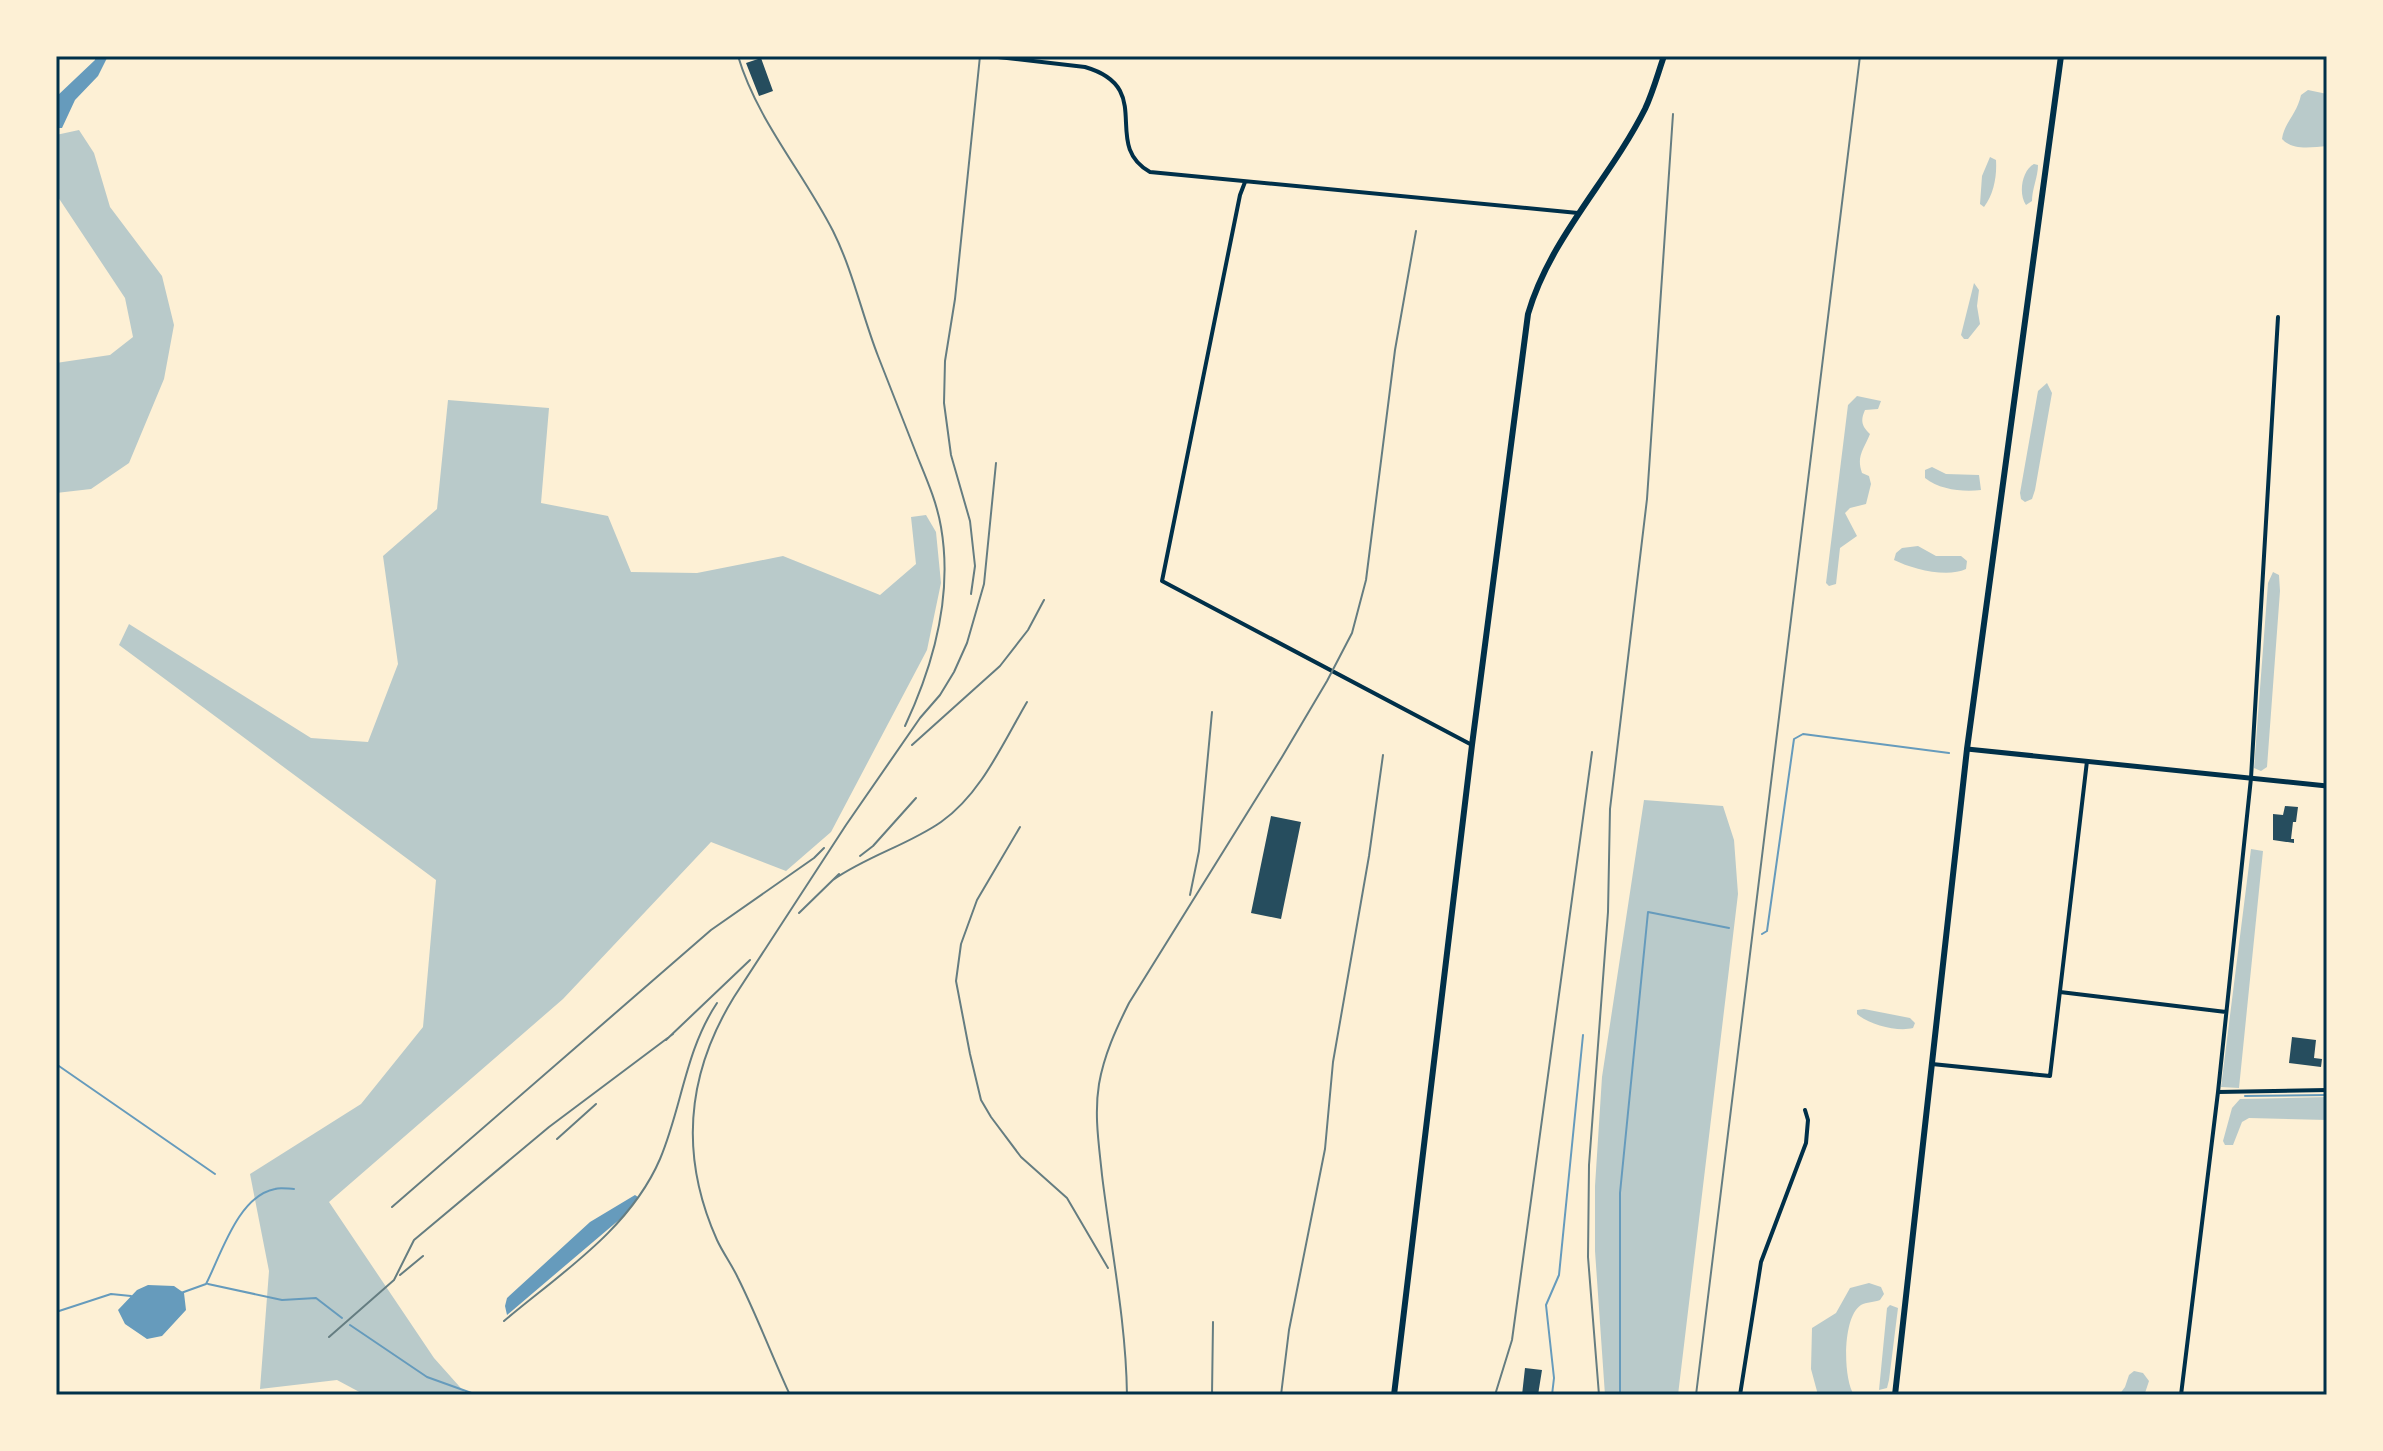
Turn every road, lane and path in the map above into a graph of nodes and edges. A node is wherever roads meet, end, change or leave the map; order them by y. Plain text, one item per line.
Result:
1 (989, 56) edge
2 (1664, 56) edge
3 (2061, 56) edge
4 (1245, 182) junction
5 (1578, 213) junction
6 (2278, 317) dead end
7 (1472, 745) junction
8 (1967, 749) junction
9 (2087, 761) junction
10 (2251, 778) junction
11 (2327, 786) edge
12 (2060, 992) junction
13 (2226, 1012) junction
14 (1932, 1064) junction
15 (2327, 1090) edge
16 (2218, 1092) junction
17 (1805, 1110) dead end
18 (1394, 1395) edge
19 (1740, 1395) edge
20 (1895, 1395) edge
21 (2181, 1395) edge

1 - 4 street
2 - 5 main road
3 - 8 main road
4 - 5 street
4 - 7 street
5 - 7 main road
6 - 10 street
7 - 18 main road
8 - 9 street
8 - 14 main road
9 - 10 street
9 - 12 street
10 - 11 street
10 - 13 street
12 - 13 street
12 - 14 street
13 - 16 street
14 - 20 main road
15 - 16 street
16 - 21 street
17 - 19 street

